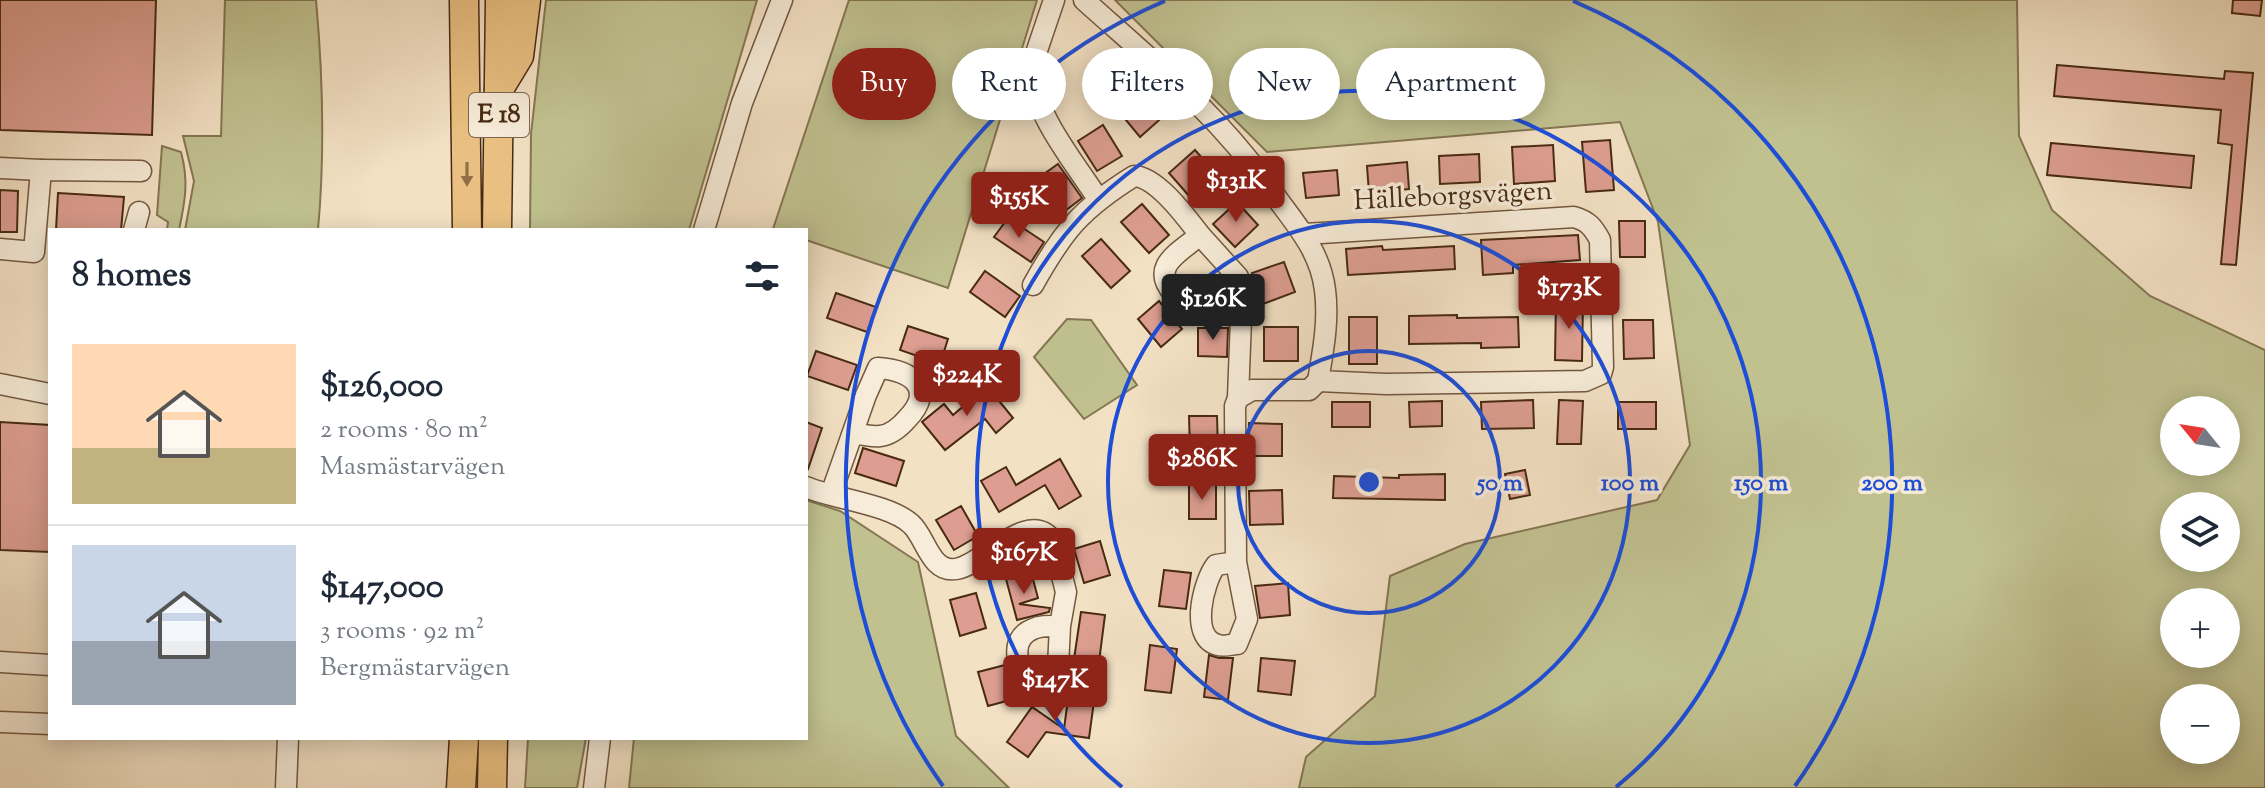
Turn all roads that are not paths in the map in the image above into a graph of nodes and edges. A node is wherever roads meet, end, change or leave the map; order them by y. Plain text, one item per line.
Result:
1 (464, 0) edge
2 (500, 0) edge
3 (526, 0) edge
4 (782, 0) edge
5 (1054, 0) edge
6 (1084, 0) edge
7 (499, 89) junction
8 (0, 168) edge
9 (41, 170) junction
10 (141, 171) dead end
11 (1098, 199) junction
12 (467, 228) edge
13 (497, 228) edge
14 (705, 228) edge
15 (1305, 234) junction
16 (1200, 235) junction
17 (0, 249) edge
18 (1033, 285) dead end
19 (1241, 319) junction
20 (1318, 381) junction
21 (0, 384) edge
22 (48, 394) edge
23 (1238, 398) junction
24 (854, 433) dead end
25 (808, 488) edge
26 (831, 494) junction
27 (1236, 562) dead end
28 (1060, 626) dead end
29 (0, 662) edge
30 (48, 665) edge
31 (0, 722) edge
32 (48, 724) edge
33 (288, 740) edge
34 (464, 740) edge
35 (493, 740) edge
36 (600, 740) edge
37 (286, 788) edge
38 (461, 788) edge
39 (492, 788) edge
40 (594, 788) edge

1 -> 12 highway, E 18
2 - 7 highway, E 18
3 - 7 highway, E 18
4 - 14 street
5 - 11 street
6 - 15 street
7 - 13 highway, E 18
8 - 9 street
9 - 10 street
9 - 17 street
11 - 16 street
11 - 18 street
15 - 20 street
15 - 20 street, Hälleborgsvägen
16 - 19 street
16 - 19 street
19 - 23 street
20 - 23 street
21 - 22 street
23 - 27 street
24 - 26 street
25 - 26 street
26 - 28 street
29 - 30 street
31 - 32 street
33 - 37 street
34 - 38 highway
35 - 39 highway
36 - 40 street

